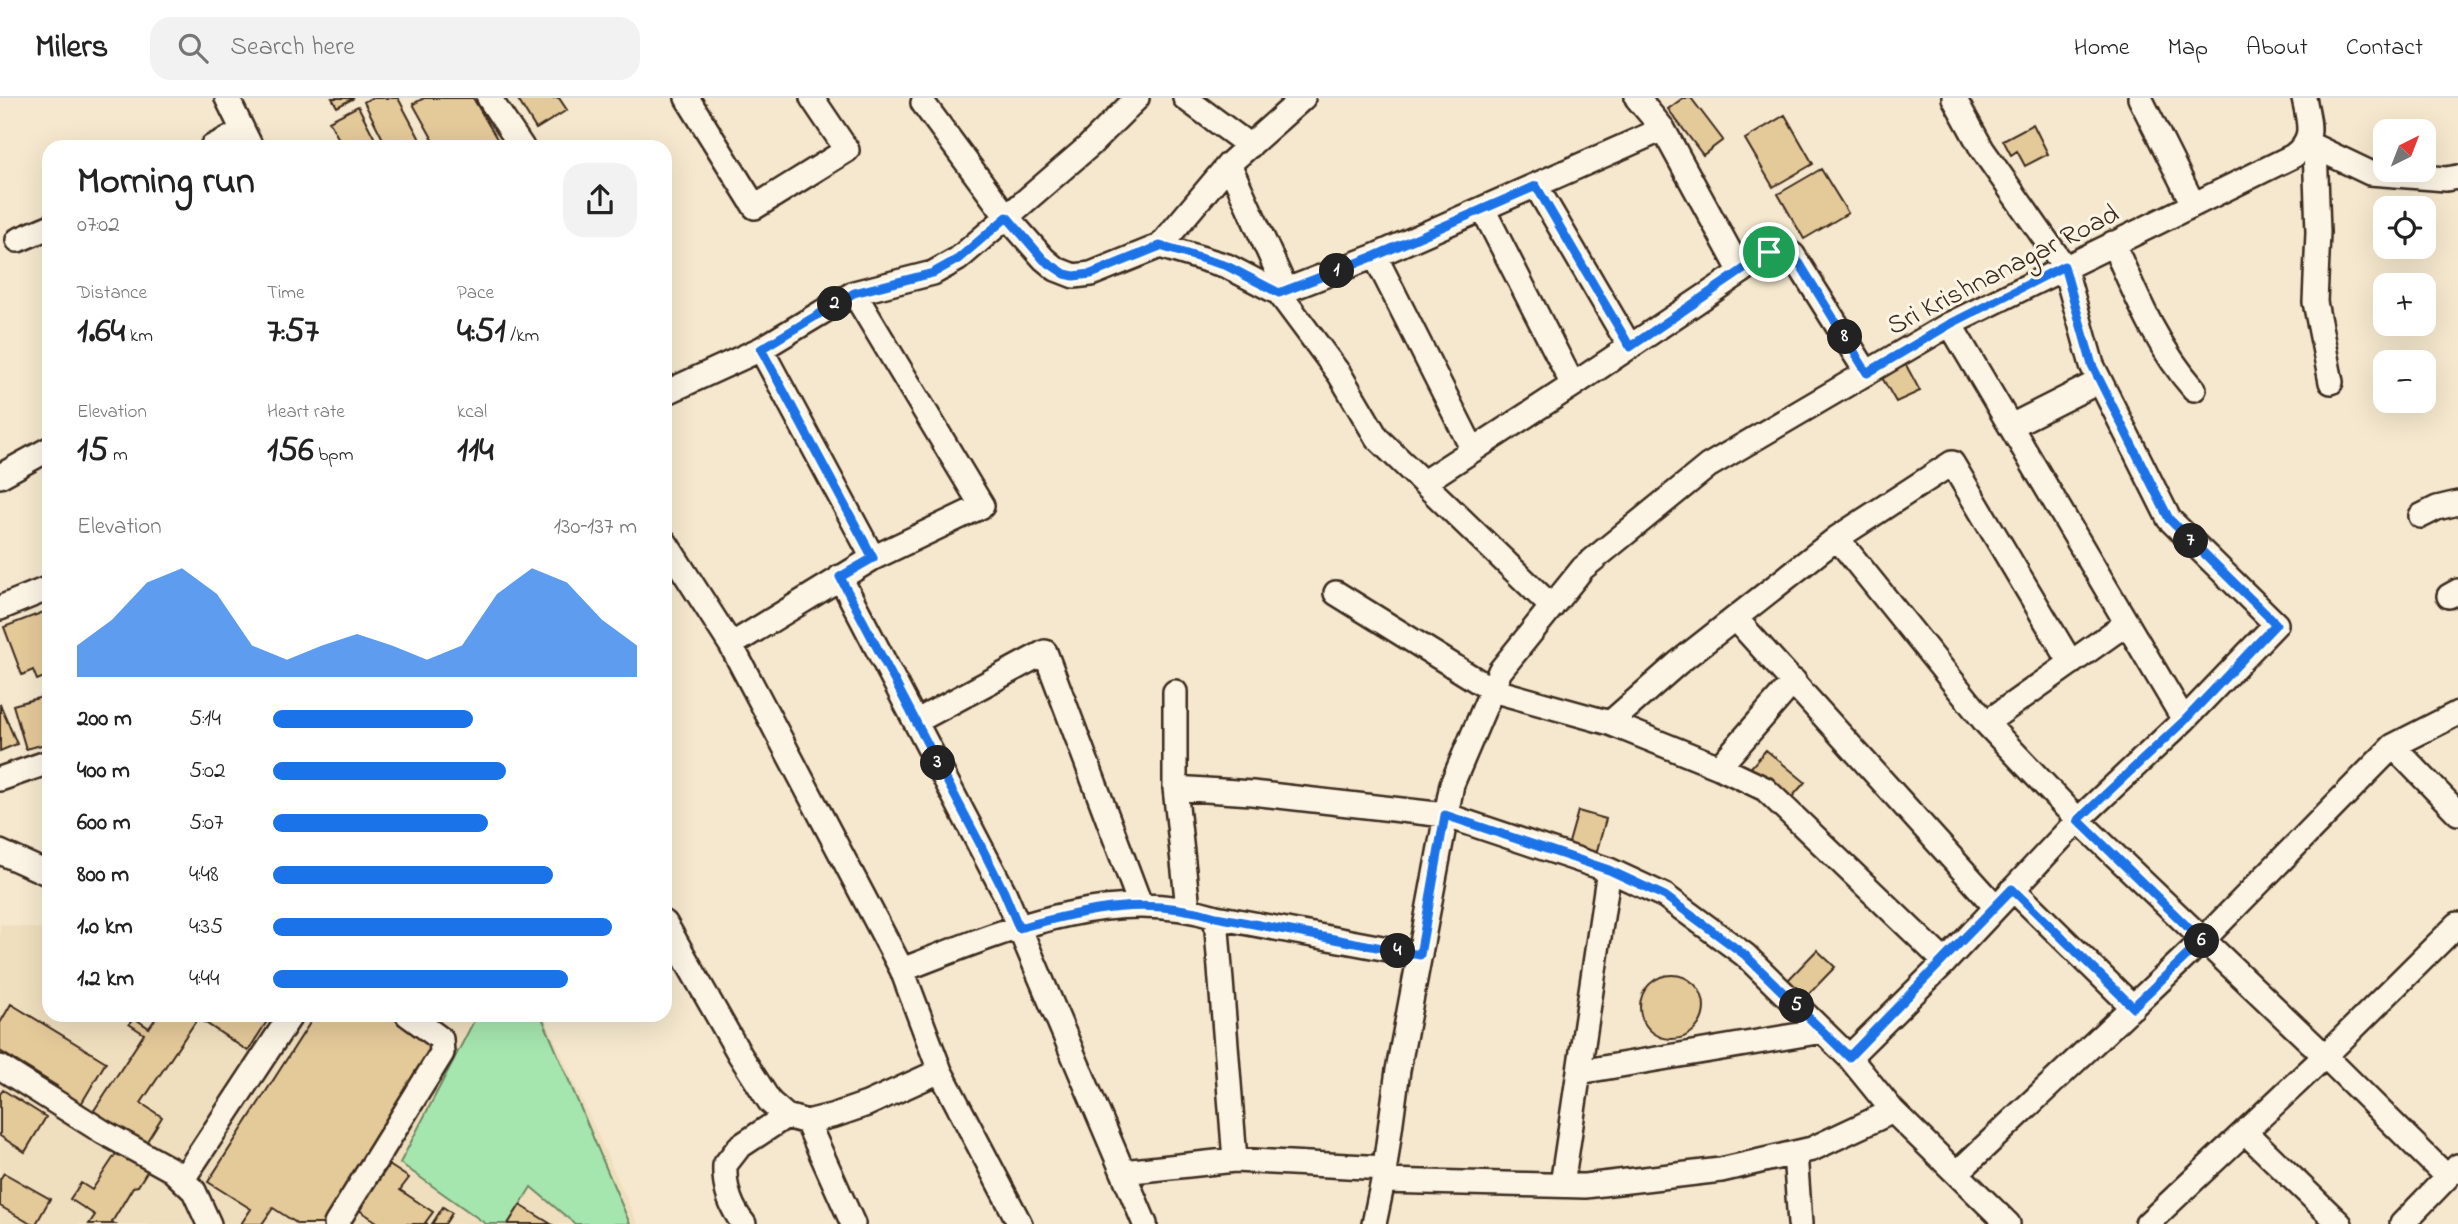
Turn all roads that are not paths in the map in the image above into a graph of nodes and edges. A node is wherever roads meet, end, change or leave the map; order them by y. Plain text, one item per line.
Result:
1 (227, 98) edge
2 (489, 98) edge
3 (687, 98) edge
4 (812, 98) edge
5 (1137, 98) edge
6 (1185, 98) edge
7 (1303, 98) edge
8 (1637, 98) edge
9 (1954, 98) edge
10 (2140, 98) edge
11 (2304, 98) edge
12 (923, 103) dead end
13 (1663, 130) junction
14 (247, 139) edge
15 (517, 140) edge
16 (2311, 145) junction
17 (1250, 146) junction
18 (1229, 164) junction
19 (2458, 177) edge
20 (1536, 186) junction
21 (2193, 204) junction
22 (1483, 209) junction
23 (1007, 217) junction
24 (42, 230) edge
25 (18, 240) dead end
26 (2113, 243) junction
27 (1160, 246) junction
28 (1375, 256) junction
29 (2064, 266) junction
30 (1741, 272) junction
31 (1282, 291) junction
32 (854, 293) junction
33 (1950, 324) junction
34 (1630, 347) junction
35 (761, 349) junction
36 (1867, 373) junction
37 (2100, 381) junction
38 (2331, 382) dead end
39 (1573, 385) junction
40 (2194, 389) dead end
41 (672, 390) edge
42 (2011, 426) junction
43 (1473, 450) junction
44 (42, 453) edge
45 (0, 476) edge
46 (1424, 481) junction
47 (2458, 503) edge
48 (2421, 516) dead end
49 (1837, 538) junction
50 (672, 553) edge
51 (873, 558) junction
52 (840, 577) junction
53 (42, 591) edge
54 (1336, 593) dead end
55 (1552, 607) junction
56 (0, 608) edge
57 (1736, 618) junction
58 (2127, 623) junction
59 (731, 645) junction
60 (2071, 663) junction
61 (1794, 681) junction
62 (1492, 690) junction
63 (1175, 692) dead end
64 (2458, 713) edge
65 (2185, 720) junction
66 (917, 722) junction
67 (1611, 723) junction
68 (1986, 723) junction
69 (2393, 746) junction
70 (42, 764) edge
71 (1719, 767) junction
72 (0, 779) edge
73 (1175, 788) junction
74 (2458, 813) edge
75 (1445, 815) junction
76 (2078, 820) junction
77 (0, 852) edge
78 (1609, 870) junction
79 (42, 871) edge
80 (2012, 889) junction
81 (1140, 904) junction
82 (1996, 907) junction
83 (1188, 908) junction
84 (1216, 917) junction
85 (2458, 924) edge
86 (1019, 928) junction
87 (672, 935) edge
88 (2202, 941) junction
89 (1420, 955) junction
90 (1945, 962) junction
91 (902, 970) junction
92 (2133, 1007) junction
93 (286, 1022) edge
94 (418, 1022) edge
95 (1823, 1031) junction
96 (2325, 1056) junction
97 (1849, 1057) junction
98 (0, 1066) edge
99 (940, 1071) junction
100 (1579, 1072) junction
101 (1893, 1111) junction
102 (796, 1119) junction
103 (2245, 1132) junction
104 (1795, 1153) junction
105 (1235, 1160) junction
106 (1124, 1172) junction
107 (2453, 1172) edge
108 (1958, 1173) junction
109 (1384, 1174) junction
110 (183, 1179) junction
111 (1562, 1185) junction
112 (209, 1224) edge
113 (336, 1224) edge
114 (744, 1224) edge
115 (853, 1224) edge
116 (1020, 1224) edge
117 (1145, 1224) edge
118 (1374, 1224) edge
119 (1800, 1224) edge
120 (2008, 1224) edge
121 (2147, 1224) edge
122 (2340, 1224) edge
123 (2402, 1224) edge

1 - 14 street
2 - 15 street
3 - 4 street
5 - 23 street
6 - 17 street
7 - 17 street
8 - 13 street
9 - 29 street
10 - 21 street
11 - 16 street
12 - 23 street
13 - 20 street
13 - 30 street
16 - 19 street
16 - 21 street, Sri Krishnanagar Road
16 - 38 street
17 - 18 street
18 - 27 street
18 - 31 street
20 - 22 street
20 - 34 street
21 - 26 street, Sri Krishnanagar Road
22 - 28 street
22 - 39 street
23 - 27 street
23 - 32 street
24 - 25 street
26 - 29 street, Sri Krishnanagar Road
26 - 40 street
27 - 31 street
28 - 31 street
28 - 43 street
29 - 33 street, Sri Krishnanagar Road
29 - 37 street
30 - 34 street
30 - 36 street
31 - 46 street
32 - 35 street
32 - 51 street
33 - 36 street, Sri Krishnanagar Road
33 - 42 street
34 - 39 street
35 - 41 street
35 - 51 street
36 - 55 street, Sri Krishnanagar Road
37 - 42 street
37 - 65 street
39 - 43 street
42 - 58 street
43 - 46 street
44 - 45 street
46 - 55 street
47 - 48 street
49 - 57 street
49 - 60 street
49 - 68 street
50 - 59 street
51 - 52 street
52 - 59 street
52 - 66 street
53 - 56 street
54 - 62 street
55 - 62 street, Sri Krishnanagar Road
57 - 61 street
57 - 67 street
58 - 60 street
58 - 65 street
59 - 91 street
60 - 68 street
61 - 71 street
61 - 82 street
62 - 67 street
62 - 75 street, Sri Krishnanagar Road
63 - 73 street
64 - 69 street
65 - 76 street
66 - 81 street
66 - 86 street
67 - 71 street
68 - 76 street
69 - 74 street
69 - 88 street
70 - 72 street
71 - 90 street
73 - 75 street
73 - 83 street
75 - 78 street
75 - 89 street, Sri Krishnanagar Road
76 - 80 street
76 - 88 street
77 - 79 street
78 - 95 street
78 - 100 street
80 - 82 street
80 - 92 street
81 - 83 street
81 - 86 street
82 - 90 street
83 - 84 street
84 - 89 street
84 - 105 street
85 - 96 street
86 - 91 street
86 - 106 street
87 - 102 street
88 - 92 street
88 - 96 street
89 - 109 street, Sri Krishnanagar Road
90 - 97 street
91 - 99 street
92 - 108 street
93 - 110 street
94 - 113 street
95 - 97 street
95 - 100 street
96 - 103 street
96 - 107 street
97 - 101 street
98 - 110 street
99 - 102 street
99 - 116 street
100 - 111 street
101 - 104 street
101 - 108 street
102 - 114 street
102 - 115 street
103 - 121 street
103 - 122 street
104 - 111 street
104 - 119 street
105 - 106 street
105 - 109 street
106 - 117 street
107 - 123 street
108 - 120 street
109 - 111 street
109 - 118 street, Sri Krishnanagar Road
110 - 112 street

